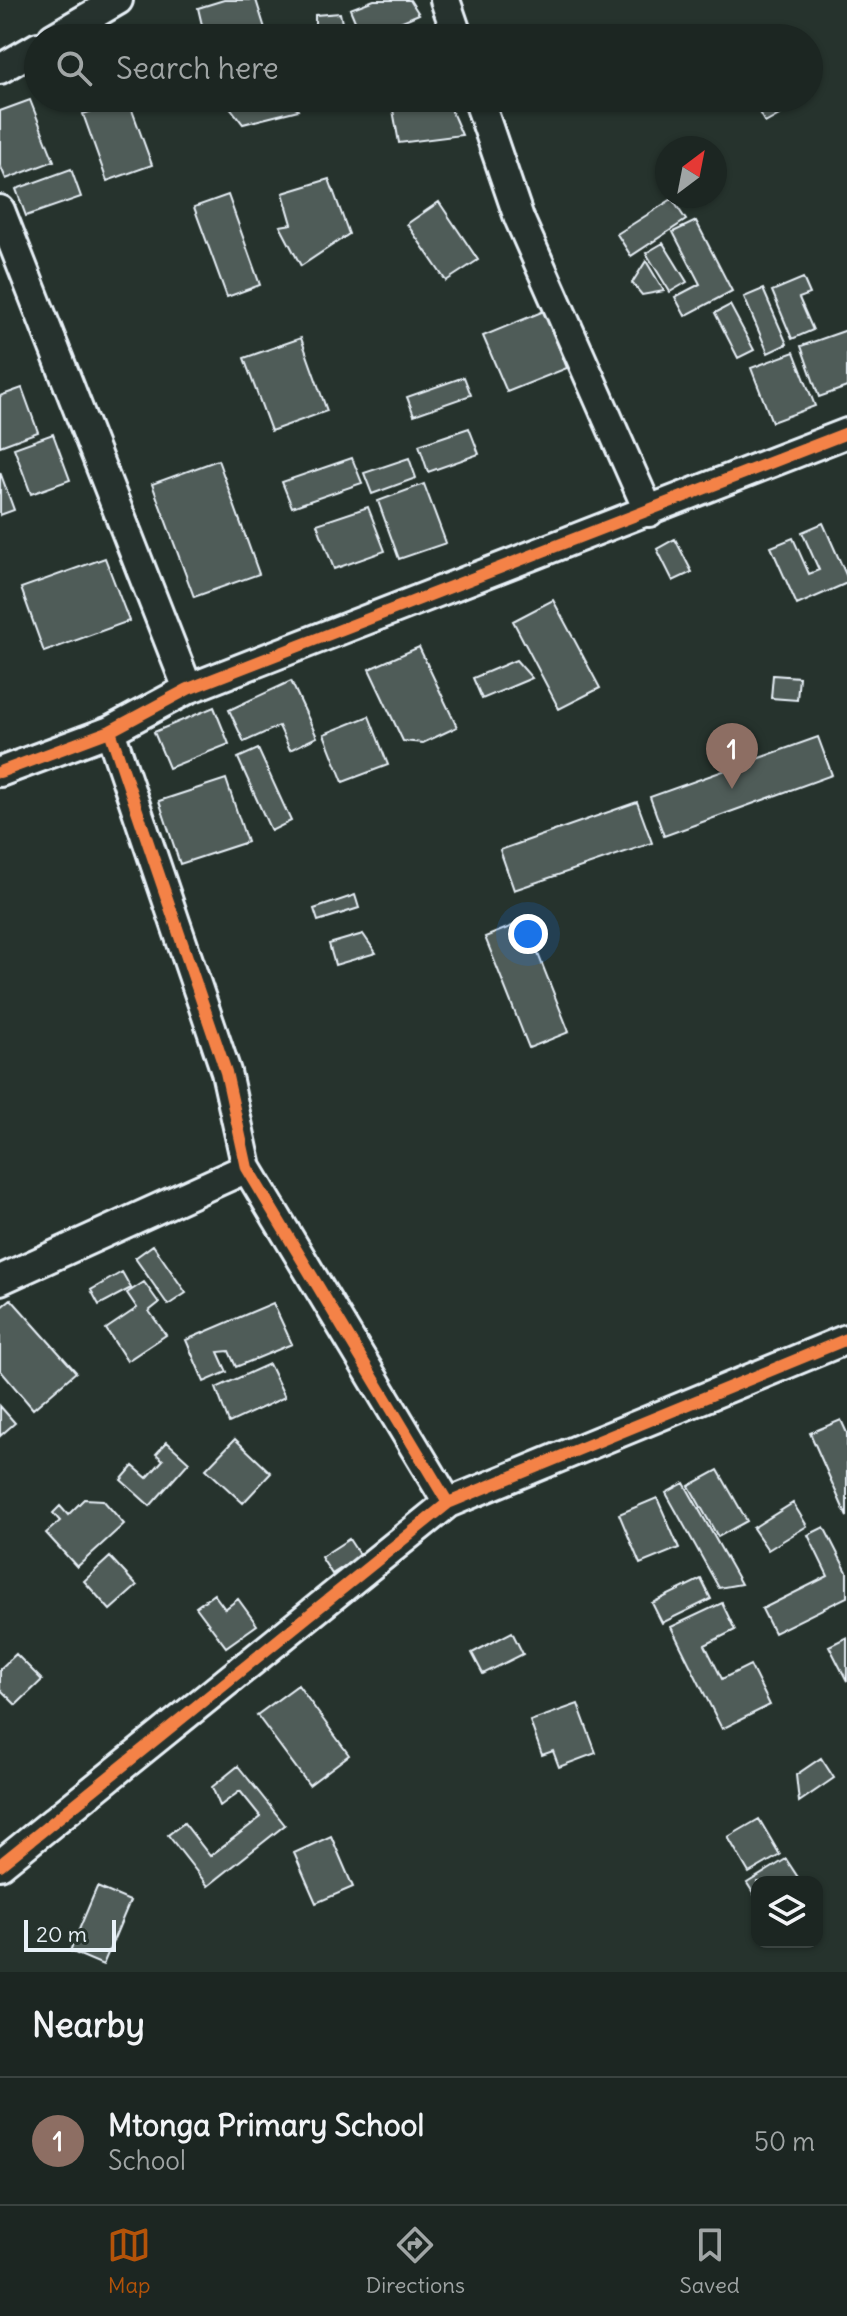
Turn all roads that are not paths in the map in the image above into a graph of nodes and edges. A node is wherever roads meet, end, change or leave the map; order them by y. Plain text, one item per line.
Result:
1 (118, 0) edge
2 (445, 0) edge
3 (77, 24) edge
4 (453, 24) edge
5 (24, 55) edge
6 (0, 69) edge
7 (483, 112) edge
8 (0, 210) edge
9 (847, 433) edge
10 (649, 512) junction
11 (188, 689) junction
12 (110, 731) junction
13 (0, 772) edge
14 (247, 1168) junction
15 (0, 1280) edge
16 (847, 1339) edge
17 (448, 1503) junction
18 (0, 1865) edge

1 - 3 street
2 - 4 street
5 - 6 street
7 - 10 street
8 - 11 street
9 - 10 street
10 - 11 street
11 - 12 street
12 - 13 street
12 - 14 street
14 - 15 street
14 - 17 street
16 - 17 street
17 - 18 street

